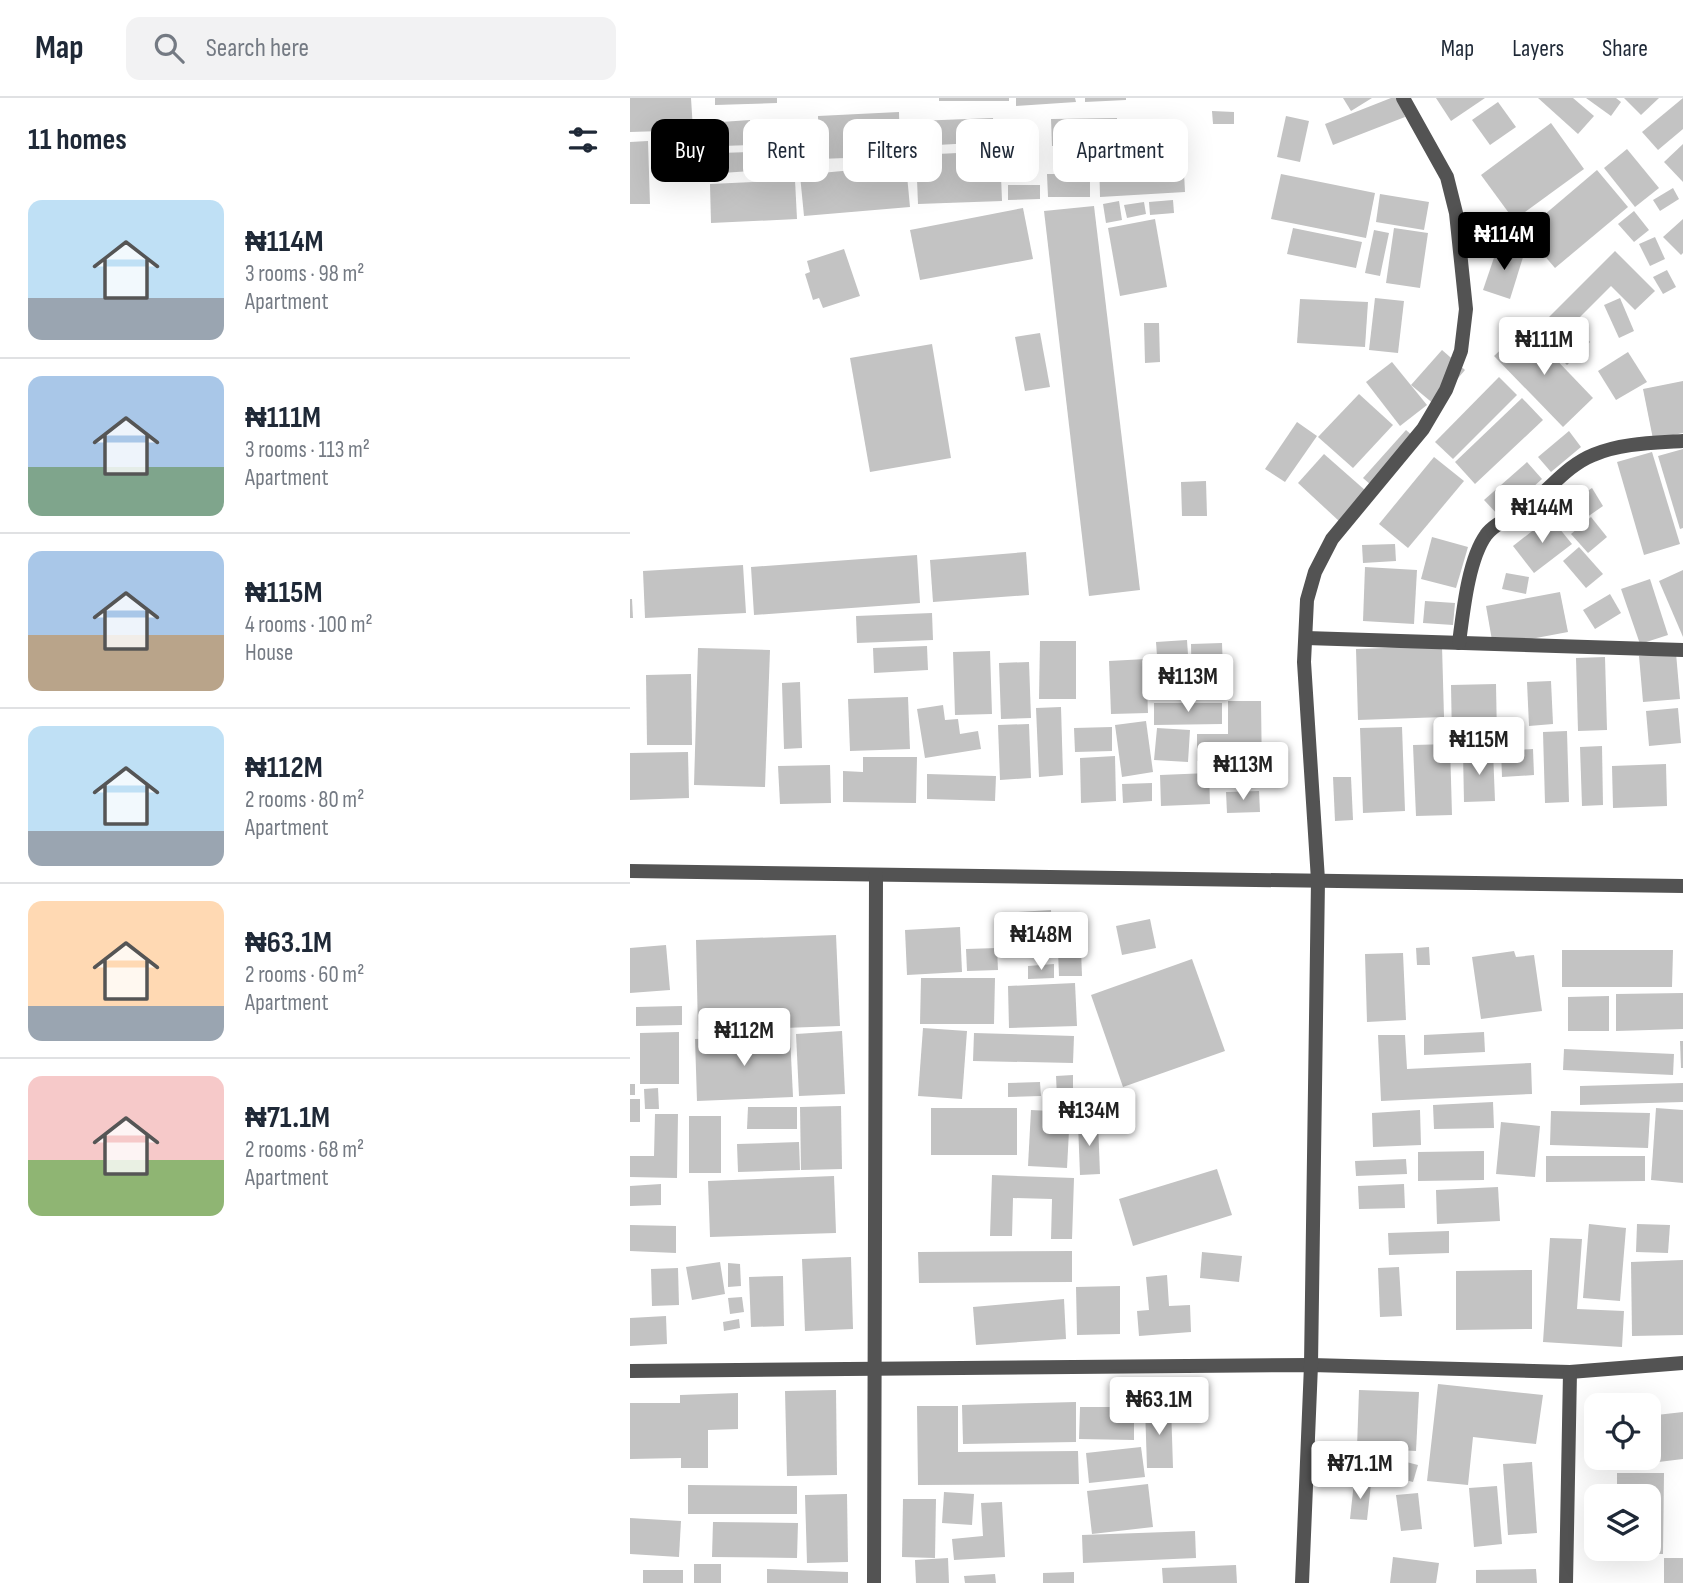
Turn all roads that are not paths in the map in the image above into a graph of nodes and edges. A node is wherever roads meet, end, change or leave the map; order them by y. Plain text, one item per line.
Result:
1 (1403, 98) edge
2 (1683, 441) edge
3 (1306, 638) junction
4 (1459, 643) junction
5 (1683, 650) edge
6 (630, 871) edge
7 (876, 875) junction
8 (1318, 880) junction
9 (1683, 886) edge
10 (1683, 1363) edge
11 (1311, 1365) junction
12 (874, 1369) junction
13 (630, 1371) edge
14 (1570, 1372) junction
15 (874, 1583) edge
16 (1302, 1583) edge
17 (1566, 1583) edge

1 - 3 street
2 - 4 street
3 - 4 street
3 - 8 street
4 - 5 street
6 - 7 street
7 - 8 street
7 - 12 street
8 - 9 street
8 - 11 street
10 - 14 street
11 - 12 street
11 - 14 street
11 - 16 street
12 - 13 street
12 - 15 street
14 - 17 street

